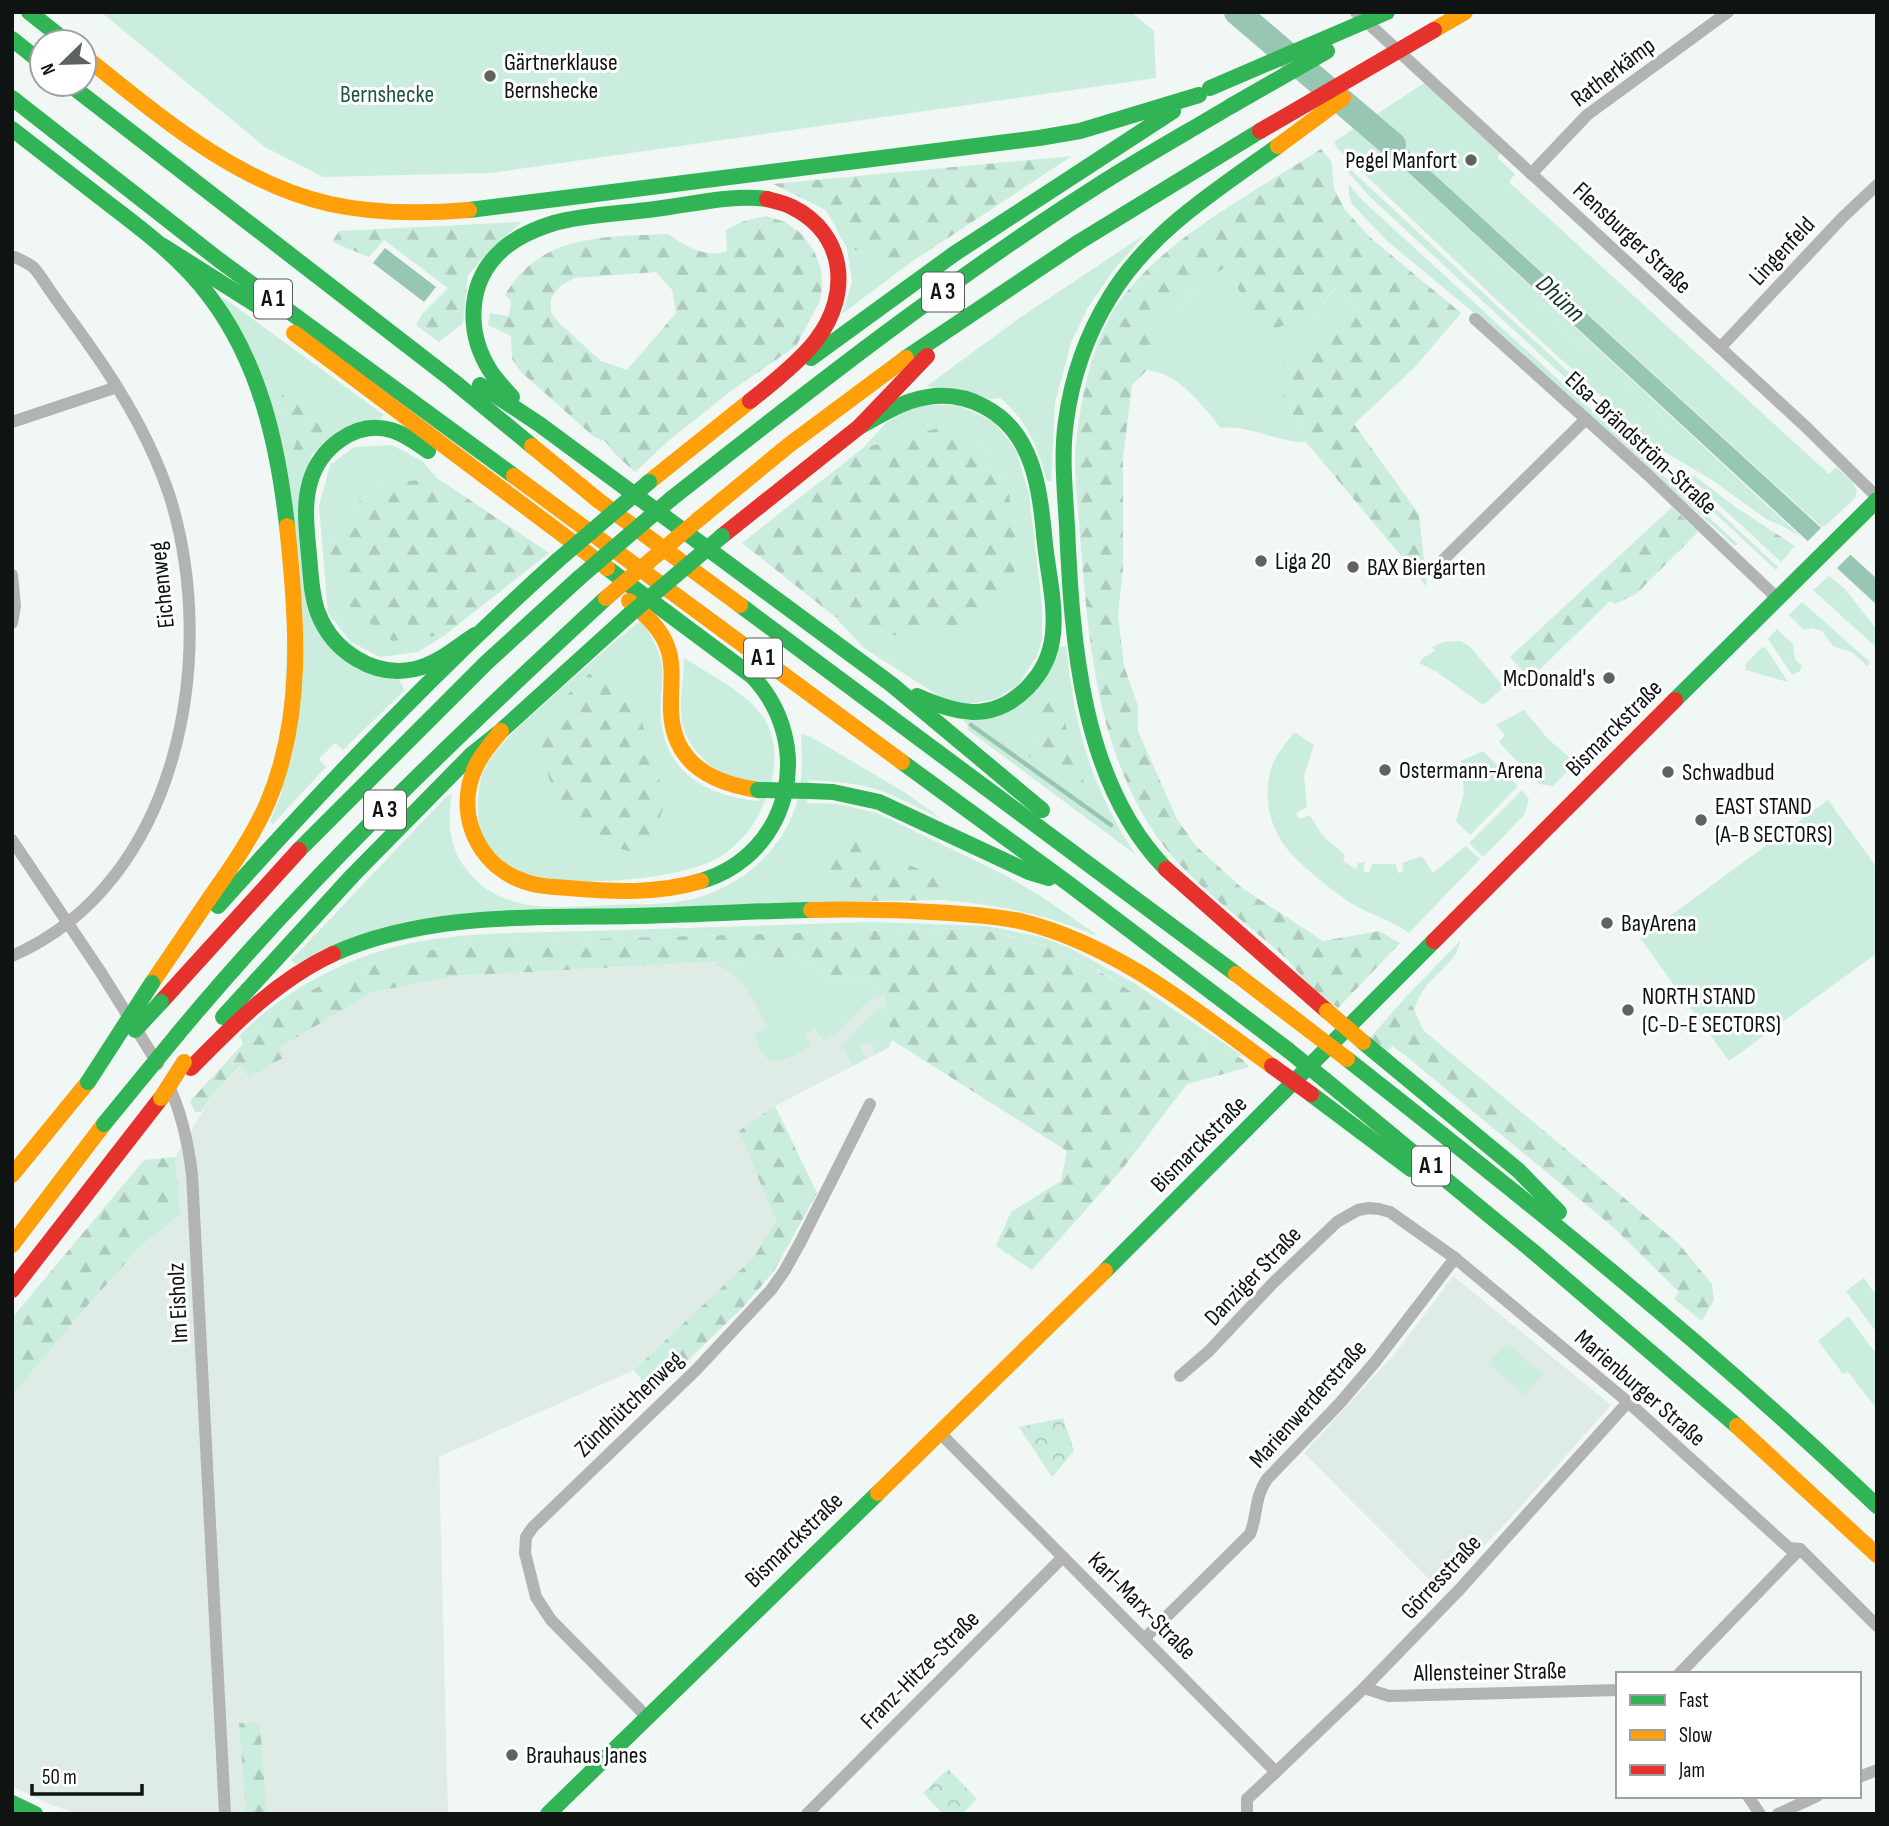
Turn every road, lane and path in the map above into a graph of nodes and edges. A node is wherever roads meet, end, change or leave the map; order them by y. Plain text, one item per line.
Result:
1 (29, 12) edge
2 (1356, 12) edge
3 (1387, 12) edge
4 (1393, 12) edge
5 (1465, 12) edge
6 (1728, 12) edge
7 (49, 28) edge
8 (1434, 30) junction
9 (12, 39) edge
10 (28, 52) edge
11 (98, 67) edge
12 (1205, 91) junction
13 (12, 98) edge
14 (87, 98) edge
15 (12, 129) edge
16 (1531, 174) junction
17 (1877, 185) edge
18 (163, 246) junction
19 (282, 250) junction
20 (14, 257) edge
21 (1475, 319) dead end
22 (955, 324) junction
23 (1720, 348) junction
24 (117, 387) junction
25 (762, 391) junction
26 (1586, 419) junction
27 (12, 422) edge
28 (540, 424) junction
29 (859, 427) junction
30 (1877, 499) edge
31 (1443, 560) dead end
32 (12, 575) edge
33 (1778, 599) junction
34 (12, 623) edge
35 (475, 635) junction
36 (891, 684) junction
37 (500, 731) junction
38 (12, 840) edge
39 (1069, 884) junction
40 (69, 924) junction
41 (1171, 924) junction
42 (12, 956) edge
43 (152, 983) junction
44 (188, 1065) junction
45 (88, 1082) junction
46 (870, 1104) dead end
47 (12, 1175) edge
48 (1358, 1210) joint
49 (12, 1245) edge
50 (1536, 1253) junction
51 (1455, 1258) junction
52 (1624, 1280) junction
53 (12, 1290) edge
54 (1180, 1376) dead end
55 (1628, 1402) junction
56 (939, 1432) junction
57 (1877, 1506) edge
58 (1800, 1549) junction
59 (1877, 1555) edge
60 (1063, 1557) junction
61 (1877, 1626) edge
62 (1145, 1638) junction
63 (1681, 1672) edge
64 (1364, 1688) junction
65 (1616, 1690) edge
66 (647, 1717) junction
67 (1276, 1772) junction
68 (1749, 1798) edge
69 (1813, 1798) edge
70 (12, 1803) edge
71 (35, 1814) edge
72 (225, 1814) edge
73 (548, 1814) edge
74 (807, 1814) edge
75 (1247, 1814) edge
76 (1760, 1814) edge
77 (1778, 1814) edge

1 - 7 main road
2 - 16 street, Flensburger Straße
3 - 12 main road, bridge
4 - 45 main road, A 3, bridge
5 - 8 main road, A 3
6 - 16 street, Ratherkämp
8 - 22 main road, A 3, bridge
8 - 52 main road, bridge
9 - 10 main road
11 - 12 main road
12 - 25 main road
13 - 39 main road, A 1
14 - 19 main road, A 1
15 - 18 main road
16 - 23 street, Flensburger Straße
17 - 23 street, Lingenfeld
18 - 37 main road
18 - 43 main road
19 - 28 main road
19 - 41 main road, A 1
20 - 24 street, Eichenweg
21 - 26 street, Elsa-Brändström-Straße
22 - 29 main road
22 - 49 main road, A 3, bridge
23 - 30 street, Flensburger Straße
24 - 27 street
24 - 40 street, Eichenweg
25 - 28 main road
25 - 35 main road, bridge
26 - 31 street
26 - 33 street, Elsa-Brändström-Straße
28 - 36 main road
29 - 36 main road
29 - 37 main road, bridge
30 - 33 main road, Bismarckstraße
32 - 34 street
33 - 56 main road, Bismarckstraße
35 - 39 main road, bridge
35 - 43 main road
36 - 41 main road
37 - 44 main road
38 - 40 street, Im Eisholz
39 - 50 main road, A 1, bridge
40 - 42 street, Eichenweg
40 - 72 street, Im Eisholz
41 - 52 main road, A 1, bridge
43 - 45 main road, bridge
44 - 50 main road, bridge
44 - 53 main road, bridge
45 - 47 main road, A 3
46 - 66 street, Zündhütchenweg
48 - 51 street, Marienburger Straße
48 - 54 street, Danziger Straße
50 - 59 main road, A 1
51 - 55 street, Marienburger Straße
51 - 62 street, Marienwerderstraße
52 - 57 main road, A 1
55 - 58 street, Marienburger Straße
55 - 64 street, Görresstraße
56 - 60 street, Karl-Marx-Straße
56 - 66 main road, Bismarckstraße
58 - 61 street, Marienburger Straße
58 - 63 street
60 - 62 street, Karl-Marx-Straße
60 - 74 street, Franz-Hitze-Straße
62 - 67 street, Karl-Marx-Straße
64 - 65 street, Allensteiner Straße
64 - 67 street, Görresstraße
66 - 73 main road, Bismarckstraße
67 - 75 street
68 - 76 street
69 - 77 street
70 - 71 main road

